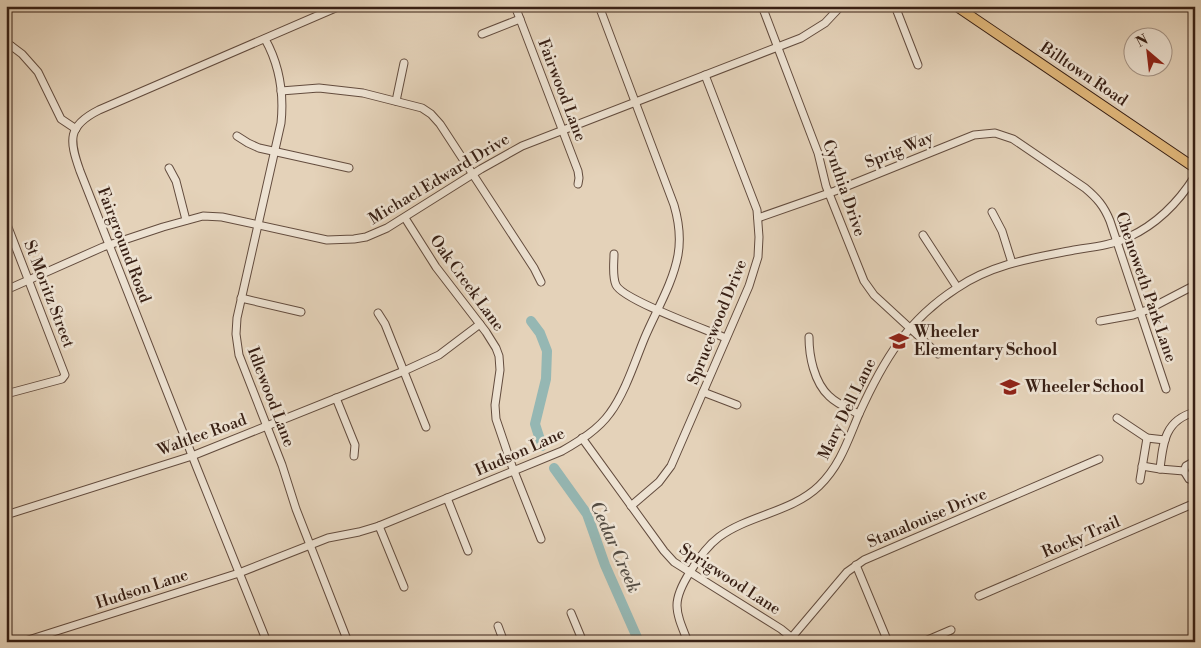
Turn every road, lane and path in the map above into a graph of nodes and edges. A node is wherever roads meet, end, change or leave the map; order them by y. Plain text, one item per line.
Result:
1 (340, 6) edge
2 (515, 6) edge
3 (599, 6) edge
4 (762, 6) edge
5 (841, 6) edge
6 (894, 6) edge
7 (956, 6) edge
8 (520, 19) junction
9 (482, 34) dead end
10 (265, 38) junction
11 (9, 44) edge
12 (778, 48) junction
13 (6, 53) edge
14 (404, 63) dead end
15 (918, 65) dead end
16 (705, 75) junction
17 (281, 91) junction
18 (396, 101) junction
19 (635, 102) junction
20 (76, 129) junction
21 (562, 130) junction
22 (995, 133) joint
23 (237, 136) dead end
24 (275, 151) junction
25 (169, 168) dead end
26 (348, 168) dead end
27 (1195, 168) edge
28 (472, 175) junction
29 (1195, 176) edge
30 (578, 184) dead end
31 (829, 193) junction
32 (992, 212) dead end
33 (405, 218) junction
34 (758, 218) junction
35 (186, 220) junction
36 (6, 222) edge
37 (258, 225) junction
38 (923, 235) dead end
39 (1117, 241) junction
40 (110, 245) junction
41 (614, 254) dead end
42 (1012, 263) junction
43 (30, 280) junction
44 (540, 282) dead end
45 (1195, 285) edge
46 (957, 287) junction
47 (6, 290) edge
48 (242, 298) junction
49 (657, 309) junction
50 (301, 312) dead end
51 (378, 312) dead end
52 (1141, 312) junction
53 (1100, 321) dead end
54 (480, 324) junction
55 (910, 327) junction
56 (809, 337) dead end
57 (726, 338) junction
58 (938, 354) dead end
59 (404, 371) junction
60 (1166, 388) dead end
61 (704, 392) junction
62 (6, 394) edge
63 (336, 398) junction
64 (737, 405) dead end
65 (1195, 412) edge
66 (859, 414) junction
67 (1117, 418) dead end
68 (267, 426) junction
69 (426, 427) dead end
70 (582, 438) junction
71 (1147, 438) junction
72 (1165, 440) junction
73 (192, 456) junction
74 (354, 456) dead end
75 (1099, 459) dead end
76 (1195, 461) edge
77 (1142, 466) junction
78 (1160, 469) junction
79 (1184, 471) junction
80 (514, 472) junction
81 (1140, 480) dead end
82 (1195, 481) edge
83 (447, 498) junction
84 (1195, 504) edge
85 (631, 506) junction
86 (6, 515) edge
87 (379, 526) junction
88 (542, 539) dead end
89 (310, 545) junction
90 (468, 551) dead end
91 (856, 565) junction
92 (689, 572) junction
93 (239, 573) junction
94 (404, 586) dead end
95 (979, 596) dead end
96 (571, 613) dead end
97 (498, 626) dead end
98 (951, 630) dead end
99 (794, 640) edge
100 (22, 642) edge
101 (267, 642) edge
102 (348, 642) edge
103 (504, 642) edge
104 (583, 642) edge
105 (688, 642) edge
106 (888, 642) edge
107 (923, 642) edge

1 - 10 street
2 - 8 street, Fairwood Lane
3 - 19 street, Hudson Lane
4 - 12 street, Cynthia Drive
5 - 12 street, Michael Edward Drive
6 - 15 street
7 - 27 main road, Billtown Road
8 - 9 street
8 - 21 street, Fairwood Lane
10 - 17 street, Idlewood Lane
10 - 20 street
11 - 13 street
11 - 20 street
12 - 16 street, Michael Edward Drive
12 - 31 street, Cynthia Drive
14 - 18 street
16 - 19 street, Michael Edward Drive
16 - 34 street, Sprucewood Drive
17 - 18 street
17 - 24 street, Idlewood Lane
18 - 28 street
19 - 21 street, Michael Edward Drive
19 - 49 street, Hudson Lane
20 - 40 street, Fairground Road
21 - 28 street, Michael Edward Drive
21 - 30 street, Fairwood Lane
22 - 31 street, Sprig Way
22 - 39 street, Chenoweth Park Lane
23 - 24 street
24 - 26 street
24 - 37 street, Idlewood Lane
25 - 35 street
28 - 33 street, Michael Edward Drive
28 - 44 street
29 - 39 street, Mary Dell Lane
31 - 34 street, Sprig Way
31 - 55 street, Cynthia Drive
32 - 42 street
33 - 37 street, Michael Edward Drive
33 - 54 street, Oak Creek Lane
34 - 57 street, Sprucewood Drive
35 - 37 street, Michael Edward Drive
35 - 40 street, Michael Edward Drive
36 - 43 street, St Moritz Street
37 - 48 street, Idlewood Lane
38 - 46 street
39 - 42 street, Mary Dell Lane
39 - 52 street, Chenoweth Park Lane
40 - 43 street, Michael Edward Drive
40 - 73 street, Fairground Road
41 - 49 street
42 - 46 street, Mary Dell Lane
43 - 47 street, Michael Edward Drive
43 - 62 street, St Moritz Street
45 - 52 street
46 - 55 street, Mary Dell Lane
48 - 50 street
48 - 68 street, Idlewood Lane
49 - 57 street
49 - 70 street, Hudson Lane
51 - 59 street
52 - 53 street
52 - 60 street, Chenoweth Park Lane
54 - 59 street, Waltlee Road
54 - 80 street, Oak Creek Lane
55 - 58 street, Cynthia Drive
55 - 66 street, Mary Dell Lane
56 - 66 street
57 - 61 street, Sprucewood Drive
59 - 63 street, Waltlee Road
59 - 69 street
61 - 64 street
61 - 85 street, Sprucewood Drive
63 - 68 street, Waltlee Road
63 - 74 street
65 - 72 street
66 - 92 street, Mary Dell Lane
67 - 71 street
68 - 73 street, Waltlee Road
68 - 89 street, Idlewood Lane
70 - 80 street, Hudson Lane
70 - 85 street, Sprigwood Lane
71 - 72 street
71 - 77 street
72 - 78 street
73 - 86 street, Waltlee Road
73 - 93 street, Fairground Road
75 - 91 street, Stanalouise Drive
76 - 79 street
77 - 78 street
77 - 81 street
78 - 79 street
79 - 82 street
80 - 83 street, Hudson Lane
80 - 88 street, Oak Creek Lane
83 - 87 street, Hudson Lane
83 - 90 street
84 - 95 street, Rocky Trail
85 - 92 street, Sprigwood Lane
87 - 89 street, Hudson Lane
87 - 94 street
89 - 93 street, Hudson Lane
89 - 102 street, Idlewood Lane
91 - 99 street, Stanalouise Drive
91 - 106 street
92 - 99 street, Sprigwood Lane
92 - 105 street, Mary Dell Lane
93 - 100 street, Hudson Lane
93 - 101 street, Fairground Road
96 - 104 street
97 - 103 street
98 - 107 street

